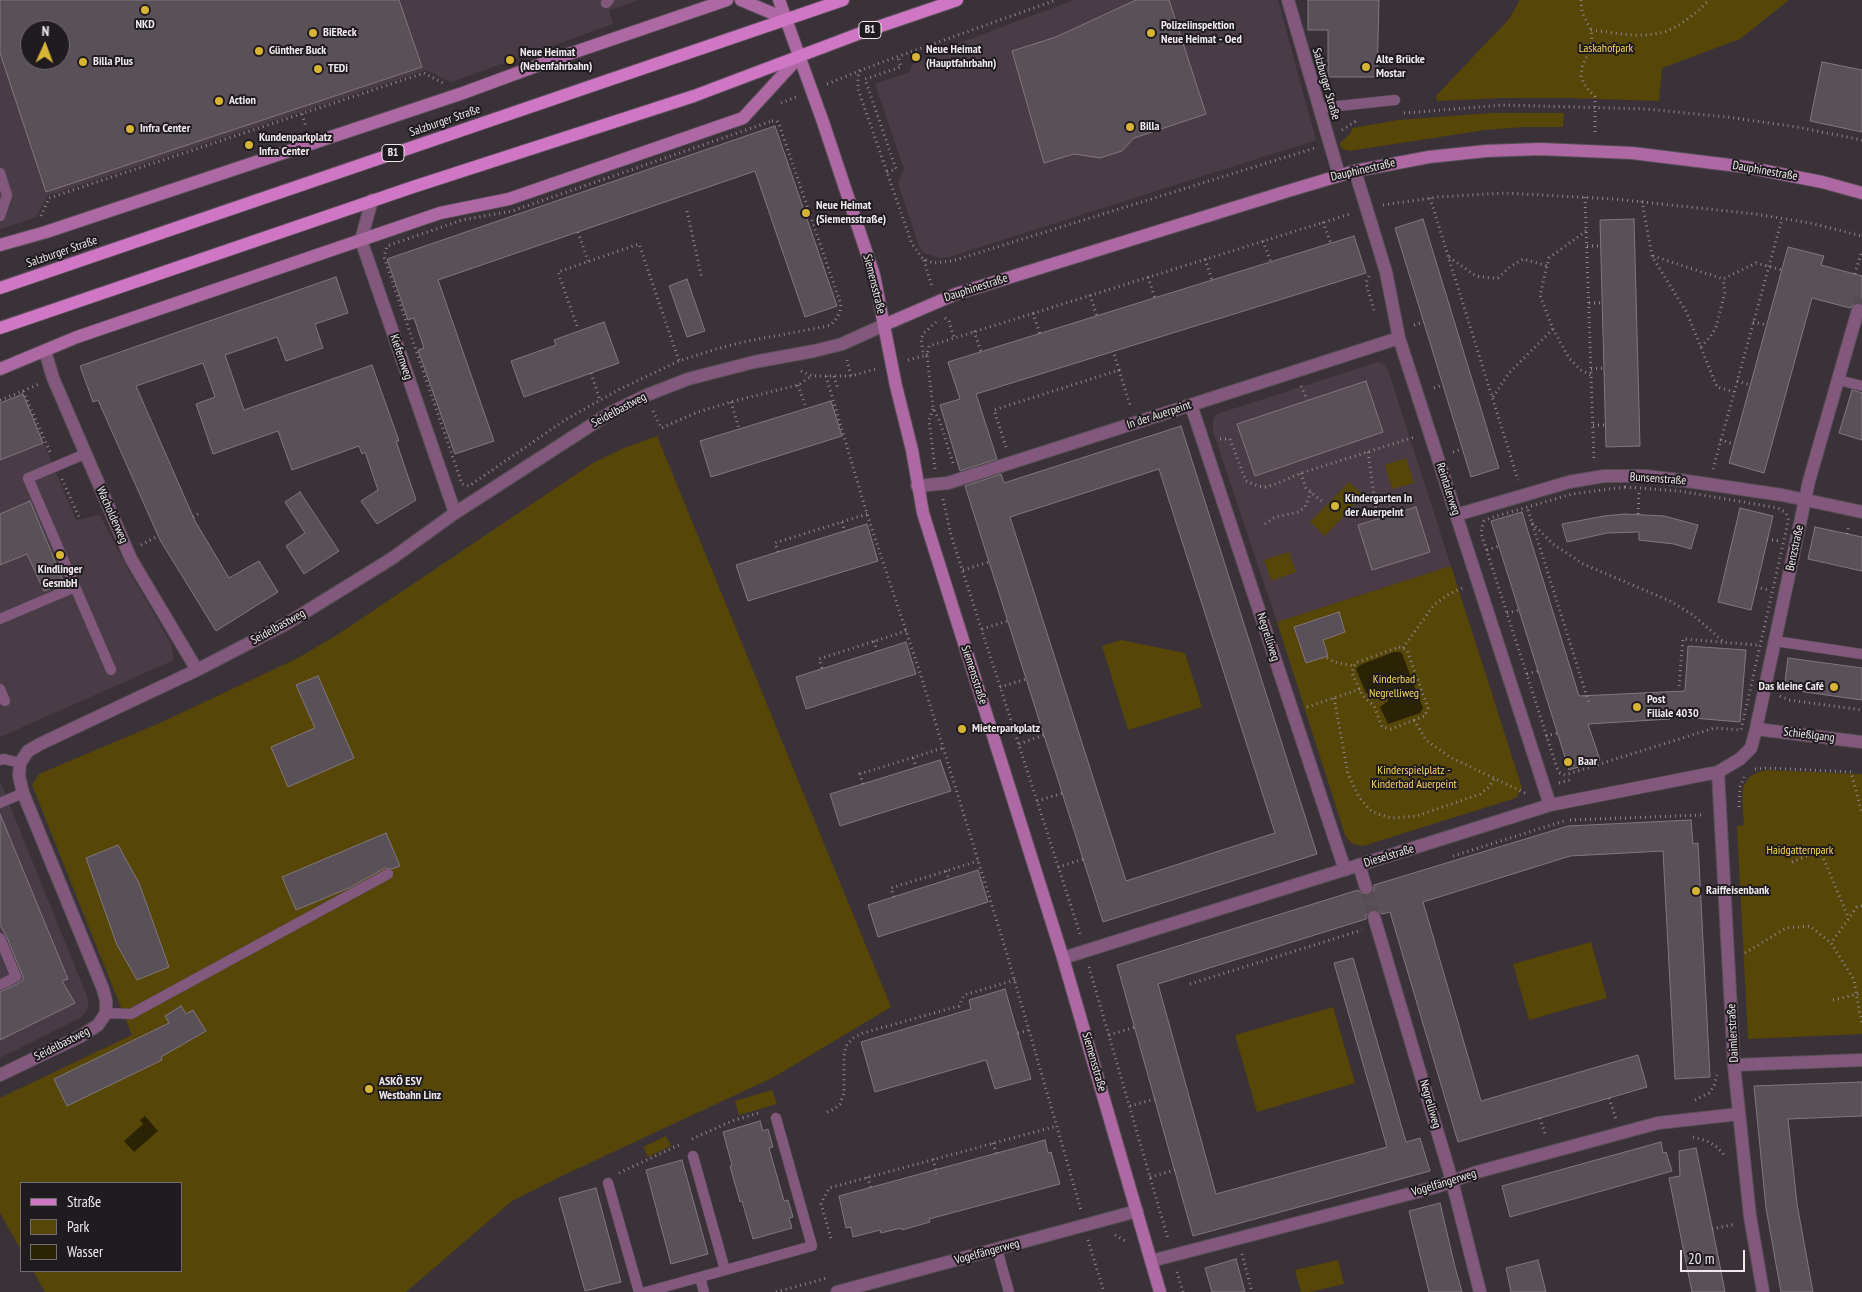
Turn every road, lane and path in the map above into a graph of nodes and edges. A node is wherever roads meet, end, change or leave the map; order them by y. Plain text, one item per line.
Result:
1 (727, 0) edge
2 (741, 0) edge
3 (779, 0) edge
4 (843, 0) edge
5 (957, 0) edge
6 (1056, 0) edge
7 (1288, 0) edge
8 (1581, 0) edge
9 (1709, 0) edge
10 (786, 19) junction
11 (1591, 30) junction
12 (799, 57) junction
13 (898, 57) junction
14 (860, 70) junction
15 (449, 86) dead end
16 (811, 90) junction
17 (1395, 100) dead end
18 (1595, 106) junction
19 (1319, 108) junction
20 (1397, 114) dead end
21 (1357, 121) dead end
22 (1862, 140) edge
23 (1328, 141) junction
24 (1596, 151) junction
25 (1355, 171) junction
26 (887, 172) junction
27 (0, 173) edge
28 (1339, 175) junction
29 (1862, 192) edge
30 (1585, 197) junction
31 (1430, 198) junction
32 (372, 200) junction
33 (1642, 201) junction
34 (1366, 209) junction
35 (687, 211) dead end
36 (0, 216) edge
37 (1782, 219) junction
38 (39, 220) dead end
39 (1323, 222) junction
40 (1354, 222) dead end
41 (1587, 231) junction
42 (578, 232) dead end
43 (1862, 236) edge
44 (360, 240) junction
45 (1263, 241) junction
46 (1331, 244) dead end
47 (0, 245) edge
48 (1587, 246) junction
49 (1600, 246) dead end
50 (1862, 250) edge
51 (1652, 256) junction
52 (1448, 257) junction
53 (1205, 259) junction
54 (588, 261) junction
55 (1271, 262) dead end
56 (1547, 266) junction
57 (1769, 266) junction
58 (1782, 270) dead end
59 (1370, 273) dead end
60 (1855, 274) dead end
61 (1148, 277) junction
62 (702, 279) dead end
63 (1724, 279) junction
64 (1212, 280) dead end
65 (0, 288) edge
66 (1090, 295) junction
67 (1155, 298) dead end
68 (1602, 303) dead end
69 (1589, 304) junction
70 (1858, 310) dead end
71 (1375, 311) dead end
72 (940, 312) dead end
73 (1033, 313) junction
74 (1097, 316) dead end
75 (1411, 316) dead end
76 (937, 321) dead end
77 (1424, 322) dead end
78 (1753, 322) junction
79 (884, 325) junction
80 (1414, 325) junction
81 (576, 326) dead end
82 (1767, 326) dead end
83 (0, 328) edge
84 (1553, 330) junction
85 (974, 332) junction
86 (1040, 334) dead end
87 (1417, 334) dead end
88 (954, 338) junction
89 (1399, 338) junction
90 (1700, 347) junction
91 (45, 351) junction
92 (1113, 351) dead end
93 (980, 352) dead end
94 (927, 354) junction
95 (679, 361) junction
96 (892, 364) junction
97 (1604, 368) dead end
98 (0, 369) edge
99 (1591, 369) junction
100 (1119, 370) junction
101 (591, 373) dead end
102 (1591, 375) junction
103 (826, 376) junction
104 (834, 376) junction
105 (1431, 379) dead end
106 (1838, 380) junction
107 (1737, 381) junction
108 (1300, 383) dead end
109 (798, 385) junction
110 (1443, 385) dead end
111 (1750, 385) dead end
112 (1862, 386) edge
113 (1434, 388) junction
114 (838, 389) dead end
115 (1734, 392) junction
116 (1436, 397) dead end
117 (1492, 398) junction
118 (0, 400) edge
119 (600, 400) junction
120 (1307, 400) dead end
121 (731, 402) junction
122 (1191, 405) junction
123 (652, 408) dead end
124 (806, 408) dead end
125 (933, 408) junction
126 (1133, 414) dead end
127 (1593, 425) junction
128 (1606, 425) dead end
129 (1412, 428) dead end
130 (740, 429) dead end
131 (1415, 437) junction
132 (1212, 439) dead end
133 (1720, 440) junction
134 (1450, 443) dead end
135 (1734, 444) dead end
136 (1418, 446) dead end
137 (1462, 449) dead end
138 (1368, 452) junction
139 (1453, 452) junction
140 (85, 454) junction
141 (1008, 454) dead end
142 (1456, 461) dead end
143 (1594, 465) dead end
144 (56, 466) junction
145 (1300, 473) junction
146 (1721, 473) dead end
147 (1519, 483) dead end
148 (940, 484) junction
149 (917, 486) junction
150 (1639, 487) junction
151 (1311, 492) junction
152 (948, 495) dead end
153 (943, 500) junction
154 (1806, 500) junction
155 (1324, 503) dead end
156 (1527, 507) junction
157 (1376, 510) dead end
158 (1862, 512) edge
159 (455, 513) junction
160 (198, 514) dead end
161 (867, 514) junction
162 (1638, 514) dead end
163 (1456, 515) junction
164 (79, 517) dead end
165 (193, 517) dead end
166 (842, 522) junction
167 (1841, 522) dead end
168 (1532, 523) junction
169 (1265, 524) dead end
170 (1849, 524) junction
171 (1856, 525) dead end
172 (845, 532) dead end
173 (1847, 534) dead end
174 (158, 536) dead end
175 (136, 537) dead end
176 (1767, 539) dead end
177 (1784, 542) junction
178 (140, 546) junction
179 (1499, 546) dead end
180 (142, 550) dead end
181 (1487, 550) junction
182 (778, 552) dead end
183 (989, 562) dead end
184 (963, 570) junction
185 (75, 587) junction
186 (1756, 587) dead end
187 (1772, 590) junction
188 (1467, 596) dead end
189 (1519, 610) dead end
190 (1507, 613) junction
191 (0, 619) edge
192 (1008, 621) dead end
193 (982, 629) junction
194 (906, 632) junction
195 (1776, 641) junction
196 (874, 642) junction
197 (1725, 642) junction
198 (1760, 646) junction
199 (1403, 648) junction
200 (878, 651) dead end
201 (1862, 654) edge
202 (1327, 658) dead end
203 (1354, 666) junction
204 (822, 668) dead end
205 (110, 670) dead end
206 (197, 670) junction
207 (1538, 671) dead end
208 (1527, 674) junction
209 (1026, 679) dead end
210 (1679, 686) dead end
211 (1000, 688) junction
212 (0, 689) edge
213 (1360, 689) junction
214 (1778, 689) dead end
215 (1334, 698) junction
216 (5, 701) dead end
217 (1589, 703) dead end
218 (1302, 708) dead end
219 (1862, 710) edge
220 (1414, 720) junction
221 (1756, 728) junction
222 (1558, 733) dead end
223 (1044, 735) dead end
224 (1546, 736) junction
225 (1862, 742) edge
226 (1019, 744) junction
227 (944, 748) junction
228 (913, 758) junction
229 (0, 760) edge
230 (20, 763) junction
231 (916, 767) dead end
232 (1718, 772) junction
233 (1494, 779) junction
234 (1570, 780) dead end
235 (863, 784) dead end
236 (1544, 788) junction
237 (23, 793) junction
238 (1062, 793) dead end
239 (1526, 793) junction
240 (1521, 798) dead end
241 (1037, 801) junction
242 (0, 803) edge
243 (1550, 805) junction
244 (1862, 814) edge
245 (1739, 815) dead end
246 (1654, 817) junction
247 (1609, 818) junction
248 (1654, 822) dead end
249 (1610, 824) dead end
250 (1704, 824) dead end
251 (1532, 831) junction
252 (1534, 836) dead end
253 (1476, 848) junction
254 (1477, 853) dead end
255 (1448, 857) dead end
256 (1084, 859) dead end
257 (978, 861) junction
258 (1792, 862) dead end
259 (1359, 865) junction
260 (1058, 867) junction
261 (1345, 870) junction
262 (946, 871) junction
263 (388, 874) dead end
264 (949, 879) dead end
265 (1366, 888) tunnel mouth
266 (894, 897) dead end
267 (1862, 906) edge
268 (1374, 917) tunnel mouth
269 (1848, 919) junction
270 (1364, 929) dead end
271 (1089, 933) dead end
272 (1080, 936) junction
273 (0, 938) edge
274 (1831, 943) junction
275 (1085, 951) junction
276 (1728, 954) junction
277 (1064, 958) junction
278 (1015, 980) junction
279 (1190, 984) dead end
280 (0, 985) edge
281 (1856, 993) junction
282 (1862, 993) edge
283 (1832, 1000) dead end
284 (106, 1013) junction
285 (1862, 1026) edge
286 (1136, 1027) dead end
287 (1029, 1030) junction
288 (1018, 1034) dead end
289 (1109, 1035) junction
290 (1862, 1060) edge
291 (1734, 1065) junction
292 (1717, 1072) dead end
293 (0, 1075) edge
294 (1156, 1098) dead end
295 (1610, 1098) dead end
296 (1690, 1101) dead end
297 (1130, 1106) junction
298 (827, 1112) dead end
299 (1739, 1114) junction
300 (776, 1118) dead end
301 (1540, 1118) dead end
302 (1616, 1122) dead end
303 (1057, 1126) junction
304 (1684, 1138) dead end
305 (1547, 1141) dead end
306 (993, 1143) junction
307 (693, 1156) dead end
308 (997, 1156) dead end
309 (933, 1159) junction
310 (1727, 1160) dead end
311 (1175, 1170) dead end
312 (937, 1174) dead end
313 (868, 1177) junction
314 (1150, 1177) junction
315 (1452, 1181) junction
316 (608, 1183) dead end
317 (871, 1188) dead end
318 (1081, 1210) dead end
319 (1137, 1211) junction
320 (1734, 1218) dead end
321 (1736, 1224) junction
322 (1712, 1229) dead end
323 (1737, 1233) dead end
324 (1112, 1235) dead end
325 (831, 1238) dead end
326 (1168, 1239) junction
327 (1128, 1244) dead end
328 (997, 1249) junction
329 (1173, 1249) junction
330 (1250, 1250) dead end
331 (1151, 1261) junction
332 (725, 1270) junction
333 (700, 1277) junction
334 (841, 1291) edge
335 (639, 1292) edge
336 (646, 1292) edge
337 (704, 1292) edge
338 (1009, 1292) edge
339 (1160, 1292) edge
340 (1183, 1292) edge
341 (1252, 1292) edge
342 (1480, 1292) edge
343 (1763, 1292) edge

1 - 47 street
2 - 10 street
3 - 10 street, Siemensstraße
4 - 10 main road, Salzburger Straße / B1
5 - 12 main road, B1
6 - 13 path
7 - 19 street, Salzburger Straße
8 - 11 path
9 - 11 path
10 - 12 street, Siemensstraße
10 - 65 main road, Salzburger Straße / B1
11 - 18 path
12 - 16 street, Siemensstraße
12 - 32 main road, B1
12 - 44 street
13 - 14 path
13 - 26 path
14 - 16 path
14 - 26 path
15 - 38 path
16 - 79 street, Siemensstraße
17 - 19 lane
18 - 20 path
18 - 22 path
18 - 24 path
19 - 23 street, Salzburger Straße
21 - 23 path
23 - 26 path
23 - 28 street, Salzburger Straße
24 - 25 street, Dauphinestraße
24 - 29 street, Dauphinestraße
25 - 28 street, Dauphinestraße
25 - 34 street, Reintalerweg
27 - 36 lane
28 - 79 street, Dauphinestraße
30 - 31 path
30 - 33 path
30 - 41 path
31 - 34 path
31 - 52 path
32 - 44 street
32 - 83 main road, B1
33 - 37 path
33 - 51 path
34 - 89 street, Reintalerweg
35 - 62 path
37 - 43 path
37 - 57 path
39 - 40 path
39 - 45 path
39 - 46 path
41 - 48 path
41 - 56 path
42 - 54 path
44 - 91 street
44 - 159 street, Kiefernweg
45 - 53 path
45 - 55 path
48 - 49 path
48 - 69 path
50 - 60 path
51 - 63 path
51 - 90 path
52 - 56 path
52 - 117 path
53 - 61 path
53 - 64 path
54 - 81 path
54 - 95 path
56 - 84 path
57 - 58 path
57 - 63 path
57 - 78 path
59 - 71 path
61 - 66 path
61 - 67 path
63 - 90 path
66 - 73 path
66 - 74 path
68 - 69 path
69 - 99 path
70 - 106 street, Benzstraße
72 - 88 path
73 - 85 path
73 - 86 path
75 - 80 path
76 - 94 path
77 - 80 path
78 - 82 path
78 - 107 path
79 - 96 street, Siemensstraße
79 - 159 street, Seidelbastweg
80 - 87 path
84 - 102 path
84 - 117 path
85 - 88 path
85 - 93 path
88 - 94 path
89 - 122 street, In der Auerpeint
89 - 163 street, Reintalerweg
90 - 115 path
91 - 98 street
91 - 140 street, Wacholderweg
92 - 100 path
94 - 96 path
94 - 125 path
95 - 119 path
95 - 119 path
96 - 104 path
96 - 149 street, Siemensstraße
97 - 99 path
99 - 102 path
100 - 126 path
100 - 141 path
101 - 119 path
102 - 127 path
103 - 104 path
103 - 109 path
103 - 161 path
104 - 114 path
105 - 113 path
106 - 112 lane
106 - 154 street, Benzstraße
107 - 111 path
107 - 115 path
108 - 120 path
109 - 121 path
109 - 124 path
110 - 113 path
113 - 116 path
115 - 133 path
117 - 147 path
118 - 144 path
121 - 123 path
121 - 130 path
122 - 148 street, In der Auerpeint
122 - 261 street, Negrelliweg
125 - 148 path
125 - 148 path
127 - 128 path
127 - 143 path
129 - 131 path
131 - 136 path
131 - 138 path
132 - 145 path
133 - 135 path
133 - 146 path
134 - 139 path
137 - 139 path
138 - 145 path
138 - 157 path
139 - 142 path
140 - 144 lane
140 - 206 street, Wacholderweg
144 - 164 path
144 - 185 lane
145 - 151 path
148 - 149 street, In der Auerpeint
148 - 153 path
149 - 277 street, Siemensstraße
150 - 156 path
150 - 162 path
150 - 177 path
151 - 155 path
151 - 169 path
152 - 153 path
153 - 184 path
154 - 158 street, Bunsenstraße
154 - 163 street, Bunsenstraße
154 - 195 street, Benzstraße
156 - 168 path
156 - 181 path
159 - 206 street, Seidelbastweg
160 - 165 path
161 - 166 path
161 - 194 path
163 - 236 street, Reintalerweg
166 - 172 path
166 - 182 path
167 - 170 path
168 - 197 path
168 - 217 path
170 - 171 path
170 - 173 path
174 - 178 path
175 - 178 path
176 - 177 path
177 - 187 path
178 - 180 path
179 - 181 path
181 - 190 path
183 - 184 path
184 - 193 path
185 - 191 lane
185 - 205 lane
186 - 187 path
187 - 198 path
188 - 199 path
189 - 190 path
190 - 208 path
192 - 193 path
193 - 211 path
194 - 196 path
194 - 227 path
195 - 201 lane
195 - 221 street, Benzstraße
196 - 200 path
196 - 204 path
197 - 198 path
197 - 210 path
198 - 224 path
199 - 203 path
199 - 220 path
202 - 203 path
203 - 213 path
206 - 230 street, Seidelbastweg
207 - 208 path
208 - 224 path
209 - 211 path
211 - 226 path
212 - 216 lane
213 - 215 path
213 - 220 path
214 - 219 path
215 - 218 path
215 - 233 path
220 - 233 path
221 - 225 street, Schießlgang
221 - 232 street, Benzstraße
222 - 224 path
223 - 226 path
226 - 241 path
227 - 228 path
227 - 257 path
228 - 231 path
228 - 235 path
229 - 230 lane
230 - 237 street
232 - 243 street, Dieselstraße
232 - 276 street, Daimlerstraße
233 - 239 path
234 - 236 path
236 - 239 path
236 - 243 street, Reintalerweg
237 - 242 lane
237 - 284 street
238 - 241 path
239 - 240 path
241 - 260 path
243 - 259 street, Dieselstraße
244 - 245 path
246 - 247 path
246 - 248 path
246 - 250 path
247 - 249 path
247 - 251 path
251 - 252 path
251 - 253 path
253 - 254 path
253 - 255 path
256 - 260 path
257 - 262 path
257 - 278 path
258 - 269 path
259 - 261 street, Dieselstraße
259 - 265 street
260 - 272 path
261 - 275 street, Dieselstraße
262 - 264 path
262 - 266 path
263 - 284 lane
267 - 269 path
268 - 315 street, Negrelliweg
269 - 274 path
270 - 279 path
271 - 272 path
272 - 275 path
273 - 280 lane
274 - 276 path
274 - 281 path
275 - 277 street, Dieselstraße
275 - 289 path
276 - 291 street, Daimlerstraße
277 - 319 street, Siemensstraße
278 - 287 path
278 - 298 path
281 - 282 path
281 - 283 path
281 - 285 path
284 - 293 street, Seidelbastweg
286 - 289 path
287 - 288 path
287 - 303 path
289 - 297 path
290 - 291 street
291 - 299 street, Daimlerstraße
292 - 296 path
294 - 297 path
295 - 302 path
297 - 314 path
299 - 315 street, Vogelfängerweg
299 - 343 street, Daimlerstraße
300 - 332 lane
301 - 305 path
303 - 306 path
303 - 318 path
304 - 310 path
306 - 308 path
306 - 309 path
307 - 332 lane
309 - 312 path
309 - 313 path
311 - 314 path
313 - 317 path
313 - 325 path
314 - 326 path
315 - 329 street, Vogelfängerweg
315 - 342 street, Negrelliweg
316 - 335 lane
319 - 328 street, Vogelfängerweg
319 - 331 street, Siemensstraße
320 - 321 path
321 - 322 path
321 - 323 path
324 - 327 path
326 - 329 path
326 - 329 path
328 - 334 street, Vogelfängerweg
328 - 338 lane
329 - 331 street, Vogelfängerweg
329 - 340 path
330 - 341 path
331 - 339 street, Siemensstraße
332 - 333 lane
333 - 336 lane
333 - 337 lane

